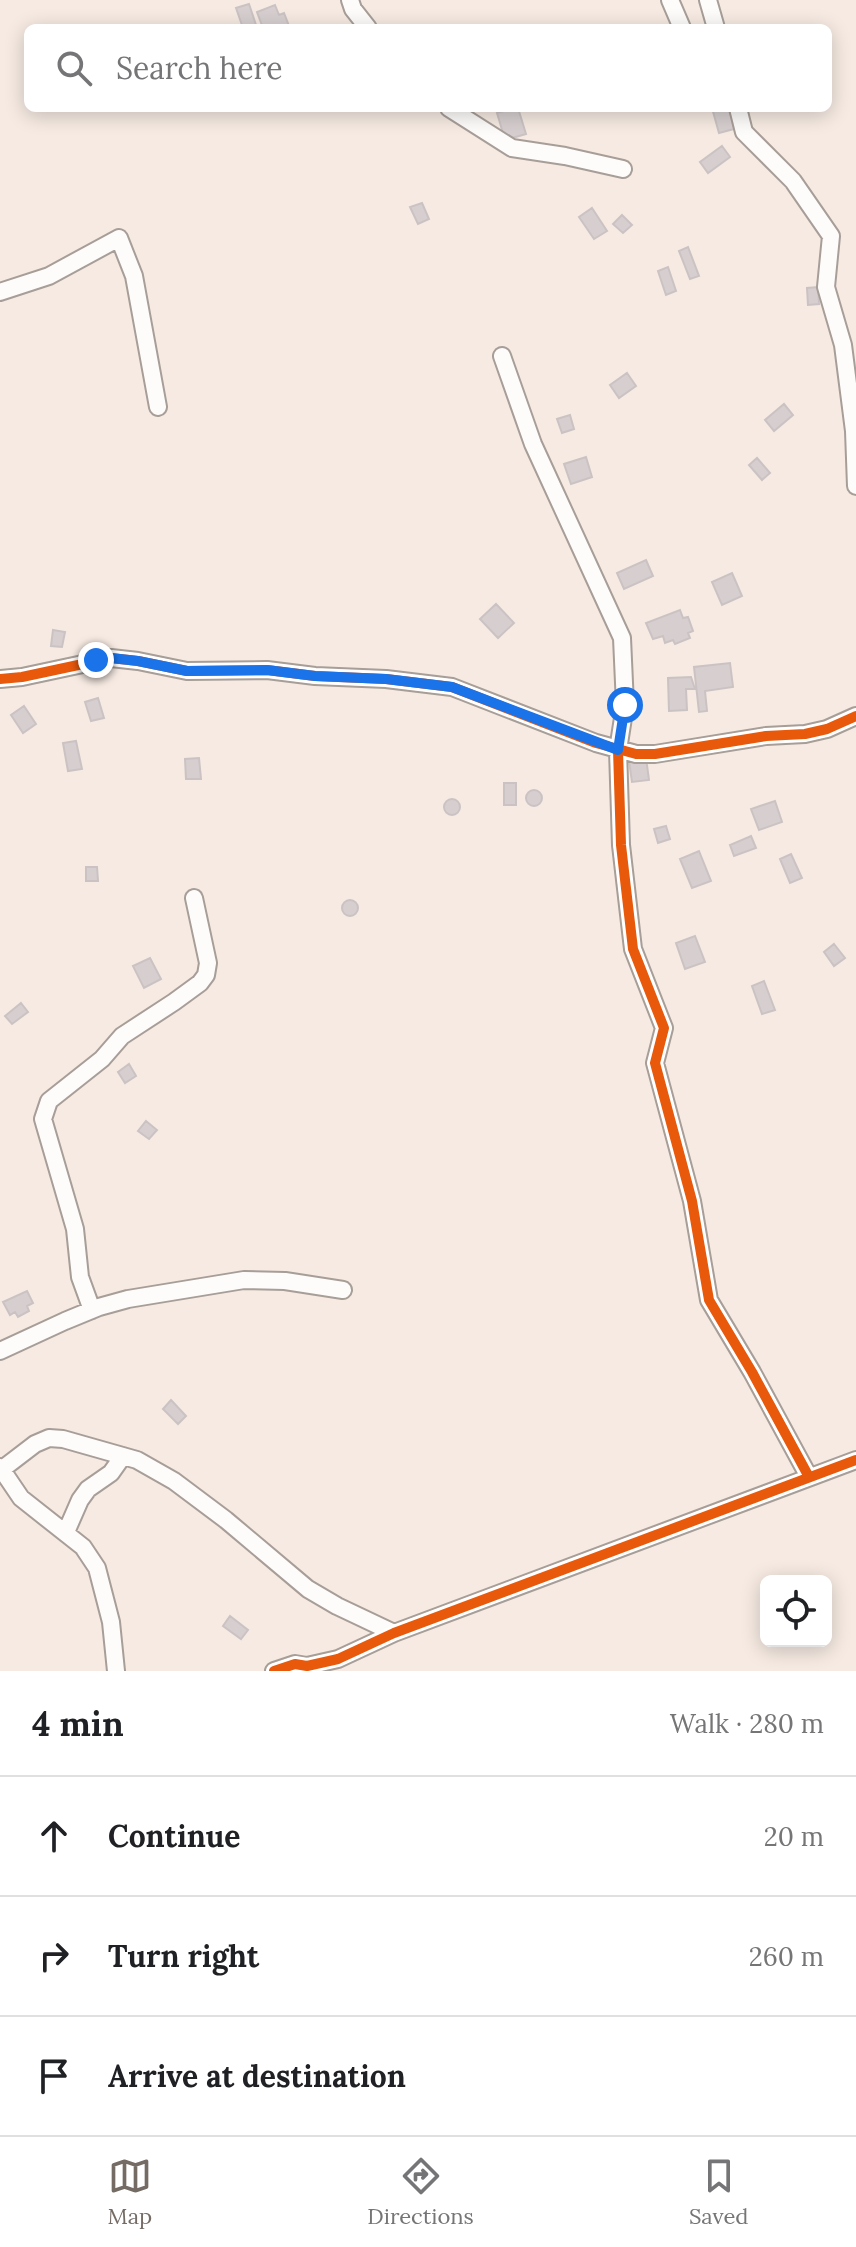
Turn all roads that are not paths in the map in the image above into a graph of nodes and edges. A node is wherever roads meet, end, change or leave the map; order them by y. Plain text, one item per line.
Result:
1 (350, 0) edge
2 (670, 0) edge
3 (708, 0) edge
4 (365, 24) edge
5 (680, 24) edge
6 (715, 24) edge
7 (455, 112) edge
8 (739, 112) edge
9 (623, 169) dead end
10 (0, 292) edge
11 (502, 356) dead end
12 (158, 407) dead end
13 (856, 486) edge
14 (0, 679) edge
15 (856, 716) edge
16 (618, 750) junction
17 (194, 898) dead end
18 (343, 1290) dead end
19 (92, 1310) junction
20 (0, 1351) edge
21 (123, 1456) junction
22 (856, 1460) edge
23 (1, 1469) edge
24 (809, 1477) junction
25 (66, 1532) junction
26 (394, 1633) junction
27 (116, 1671) edge
28 (274, 1671) edge

1 - 4 street
2 - 5 street
3 - 6 street
7 - 9 street
8 - 13 street
10 - 12 street
11 - 16 street
14 - 16 street
15 - 16 street
16 - 24 street
17 - 19 street
18 - 19 street
19 - 20 street
21 - 23 street
21 - 25 street
21 - 26 street
22 - 24 street
23 - 25 street
24 - 26 street
25 - 27 street
26 - 28 street

